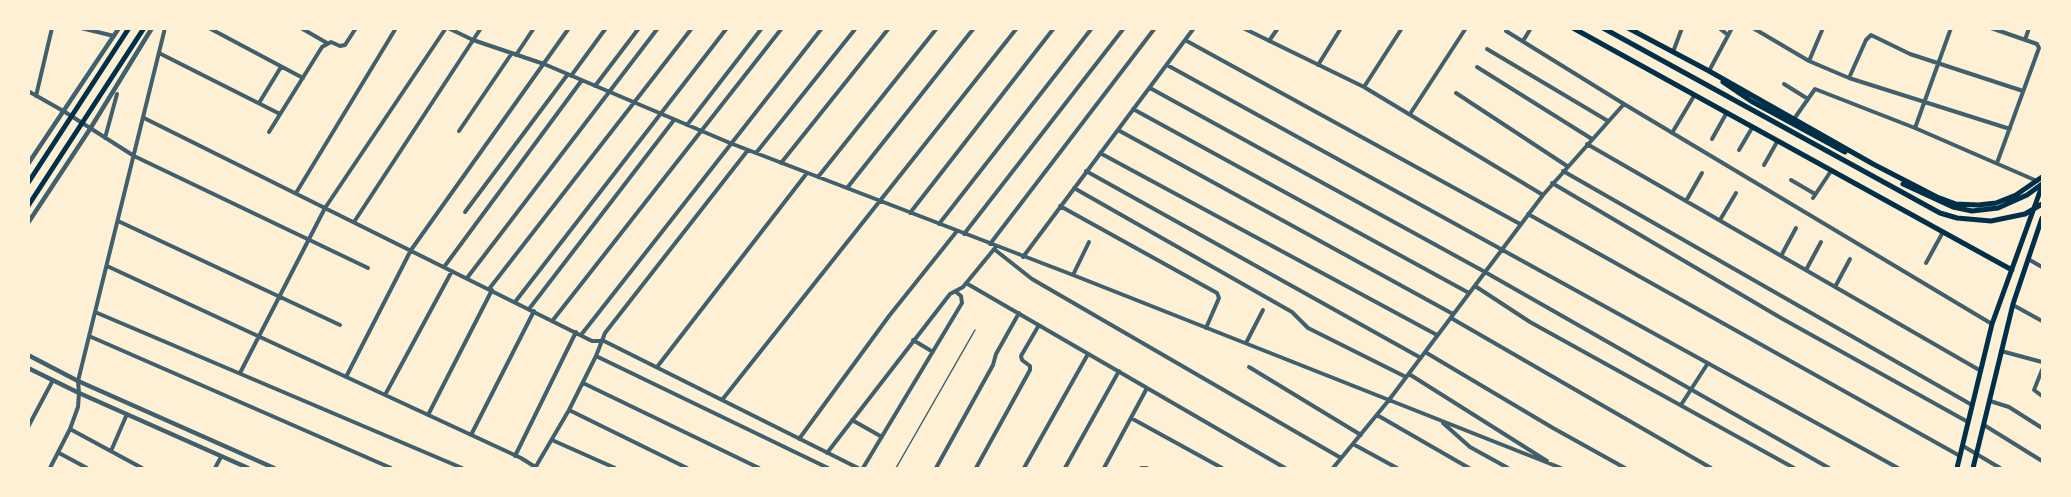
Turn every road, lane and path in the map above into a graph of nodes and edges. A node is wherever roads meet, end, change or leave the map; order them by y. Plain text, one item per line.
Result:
1 (52, 28) edge
2 (81, 28) edge
3 (119, 28) edge
4 (129, 28) edge
5 (144, 28) edge
6 (152, 28) edge
7 (165, 28) edge
8 (209, 28) edge
9 (301, 28) edge
10 (356, 28) edge
11 (396, 28) edge
12 (447, 28) edge
13 (481, 28) edge
14 (534, 28) edge
15 (569, 28) edge
16 (606, 28) edge
17 (639, 28) edge
18 (658, 28) edge
19 (692, 28) edge
20 (727, 28) edge
21 (762, 28) edge
22 (782, 28) edge
23 (822, 28) edge
24 (855, 28) edge
25 (889, 28) edge
26 (937, 28) edge
27 (974, 28) edge
28 (1017, 28) edge
29 (1053, 28) edge
30 (1092, 28) edge
31 (1124, 28) edge
32 (1155, 28) edge
33 (1194, 28) edge
34 (1243, 28) edge
35 (1278, 28) edge
36 (1341, 28) edge
37 (1402, 28) edge
38 (1466, 28) edge
39 (1531, 28) edge
40 (1573, 28) edge
41 (1604, 28) edge
42 (1628, 28) edge
43 (1682, 28) edge
44 (1719, 28) edge
45 (1732, 28) edge
46 (1753, 28) edge
47 (1823, 28) edge
48 (1951, 28) edge
49 (1991, 28) edge
50 (2029, 28) edge
51 (1506, 31) dead end
52 (1728, 35) junction
53 (114, 36) junction
54 (473, 40) junction
55 (1185, 40) junction
56 (2025, 40) junction
57 (1269, 41) junction
58 (1523, 41) junction
59 (327, 43) junction
60 (1487, 49) dead end
61 (1672, 52) junction
62 (159, 53) junction
63 (514, 54) junction
64 (1809, 61) junction
65 (544, 64) junction
66 (1167, 64) junction
67 (1938, 64) junction
68 (1318, 65) junction
69 (281, 67) junction
70 (1477, 67) dead end
71 (1709, 70) junction
72 (569, 75) junction
73 (303, 78) junction
74 (1849, 78) junction
75 (582, 80) junction
76 (1784, 84) dead end
77 (595, 86) junction
78 (1364, 87) junction
79 (1150, 88) junction
80 (28, 91) edge
81 (609, 92) junction
82 (2024, 92) junction
83 (1456, 93) dead end
84 (117, 94) dead end
85 (36, 96) junction
86 (1694, 96) junction
87 (1808, 99) junction
88 (1925, 102) junction
89 (259, 103) junction
90 (634, 103) junction
91 (1624, 104) junction
92 (1133, 109) junction
93 (65, 112) junction
94 (280, 114) junction
95 (660, 114) junction
96 (1410, 114) junction
97 (1726, 114) junction
98 (144, 118) junction
99 (1794, 119) junction
100 (674, 120) junction
101 (1608, 121) junction
102 (687, 125) junction
103 (1752, 128) junction
104 (1916, 128) junction
105 (90, 129) junction
106 (2010, 129) junction
107 (1118, 130) junction
108 (459, 131) dead end
109 (269, 132) dead end
110 (702, 132) junction
111 (1672, 133) junction
112 (105, 138) junction
113 (1592, 139) junction
114 (1712, 139) dead end
115 (1778, 142) junction
116 (730, 143) junction
117 (1587, 144) junction
118 (748, 150) junction
119 (1739, 150) dead end
120 (756, 153) junction
121 (1100, 153) junction
122 (134, 156) junction
123 (781, 163) junction
124 (1997, 163) junction
125 (28, 164) edge
126 (1764, 165) dead end
127 (1565, 169) junction
128 (1086, 171) junction
129 (1832, 171) junction
130 (807, 173) junction
131 (1702, 173) dead end
132 (818, 177) junction
133 (1791, 180) dead end
134 (2041, 182) edge
135 (28, 183) edge
136 (1552, 183) junction
137 (847, 188) junction
138 (1074, 188) junction
139 (296, 193) junction
140 (1736, 193) dead end
141 (1543, 195) junction
142 (880, 201) junction
143 (1686, 201) junction
144 (2043, 204) edge
145 (28, 206) edge
146 (1060, 206) junction
147 (325, 208) junction
148 (465, 212) dead end
149 (910, 213) junction
150 (1528, 214) junction
151 (2043, 218) edge
152 (1720, 220) junction
153 (118, 221) junction
154 (354, 222) junction
155 (28, 223) edge
156 (939, 224) junction
157 (1521, 224) junction
158 (1796, 228) dead end
159 (957, 231) junction
160 (1942, 232) junction
161 (2040, 232) edge
162 (964, 234) junction
163 (309, 240) junction
164 (1089, 242) dead end
165 (1821, 242) dead end
166 (990, 244) junction
167 (995, 248) junction
168 (1502, 248) junction
169 (411, 250) junction
170 (1781, 256) junction
171 (1023, 257) junction
172 (2028, 258) junction
173 (1850, 259) dead end
174 (1926, 263) dead end
175 (107, 266) junction
176 (444, 267) junction
177 (2043, 267) edge
178 (368, 268) dead end
179 (1806, 270) junction
180 (2012, 270) junction
181 (452, 271) junction
182 (1485, 272) junction
183 (1072, 274) junction
184 (467, 278) junction
185 (966, 283) junction
186 (1475, 286) junction
187 (1835, 287) junction
188 (490, 290) junction
189 (956, 292) junction
190 (1469, 293) junction
191 (279, 296) junction
192 (515, 302) junction
193 (2013, 304) junction
194 (529, 309) junction
195 (1263, 310) dead end
196 (534, 311) junction
197 (95, 312) junction
198 (1019, 313) junction
199 (1452, 316) junction
200 (553, 321) junction
201 (2043, 321) edge
202 (1992, 324) junction
203 (340, 325) dead end
204 (1039, 325) junction
205 (1206, 328) junction
206 (975, 330) dead end
207 (576, 332) junction
208 (581, 335) junction
209 (1438, 335) junction
210 (89, 336) junction
211 (259, 337) junction
212 (602, 340) junction
213 (913, 340) junction
214 (1246, 343) junction
215 (2001, 351) junction
216 (933, 352) junction
217 (1425, 352) junction
218 (1088, 354) junction
219 (28, 355) edge
220 (596, 356) junction
221 (1421, 358) junction
222 (2043, 362) edge
223 (1708, 363) junction
224 (1250, 367) dead end
225 (28, 368) edge
226 (657, 368) junction
227 (2043, 370) edge
228 (1981, 371) junction
229 (1119, 372) junction
230 (240, 373) junction
231 (1408, 376) junction
232 (346, 377) junction
233 (53, 380) junction
234 (78, 381) junction
235 (583, 383) junction
236 (1148, 388) junction
237 (1691, 390) junction
238 (80, 393) junction
239 (386, 395) junction
240 (2043, 396) edge
241 (722, 400) junction
242 (1389, 400) junction
243 (1989, 400) junction
244 (1681, 405) junction
245 (1972, 405) junction
246 (569, 410) junction
247 (127, 414) junction
248 (428, 415) junction
249 (1377, 416) junction
250 (1131, 418) junction
251 (852, 420) junction
252 (1441, 421) junction
253 (1968, 422) junction
254 (1983, 424) junction
255 (28, 427) edge
256 (2043, 428) edge
257 (70, 429) junction
258 (471, 435) junction
259 (1361, 435) junction
260 (882, 437) junction
261 (799, 439) junction
262 (552, 440) junction
263 (1353, 444) junction
264 (1963, 446) junction
265 (111, 451) junction
266 (59, 453) junction
267 (828, 453) junction
268 (1976, 453) junction
269 (514, 456) junction
270 (1960, 456) junction
271 (221, 457) junction
272 (1341, 458) junction
273 (2043, 461) edge
274 (1555, 466) junction
275 (50, 468) edge
276 (87, 468) edge
277 (142, 468) edge
278 (216, 468) edge
279 (248, 468) edge
280 (274, 468) edge
281 (391, 468) edge
282 (462, 468) edge
283 (535, 468) edge
284 (615, 468) edge
285 (687, 468) edge
286 (759, 468) edge
287 (828, 468) edge
288 (858, 468) edge
289 (863, 468) edge
290 (896, 468) edge
291 (936, 468) edge
292 (976, 468) edge
293 (1024, 468) edge
294 (1065, 468) edge
295 (1104, 468) edge
296 (1141, 468) edge
297 (1148, 468) edge
298 (1222, 468) edge
299 (1285, 468) edge
300 (1333, 468) edge
301 (1397, 468) edge
302 (1469, 468) edge
303 (1508, 468) edge
304 (1561, 468) edge
305 (1625, 468) edge
306 (1711, 468) edge
307 (1794, 468) edge
308 (1829, 468) edge
309 (1898, 468) edge
310 (1957, 468) edge
311 (1973, 468) edge
312 (2000, 468) edge

1 - 85 street
2 - 53 street
3 - 53 street
4 - 135 main road
5 - 145 main road
6 - 105 street
7 - 62 street
8 - 69 street
9 - 59 street
10 - 59 street
11 - 139 street
12 - 54 street
12 - 147 street
13 - 54 street
14 - 63 street
15 - 65 street
16 - 72 street
17 - 77 street
18 - 81 street
19 - 90 street
20 - 95 street
21 - 102 street
22 - 110 street
23 - 116 street
24 - 120 street
25 - 123 street
26 - 132 street
27 - 137 street
28 - 142 street
29 - 149 street
30 - 156 street
31 - 162 street
32 - 166 street
33 - 55 street
34 - 57 street
35 - 57 street
36 - 68 street
37 - 78 street
38 - 96 street
39 - 58 street
40 - 86 main road
41 - 144 main road
42 - 61 main road
43 - 61 street
44 - 52 street
45 - 52 street
46 - 64 street
47 - 64 street
48 - 67 street
49 - 56 street
50 - 56 street
51 - 58 street
52 - 71 street
53 - 93 street
54 - 63 street
54 - 154 street
55 - 66 street
55 - 157 street
56 - 82 street
57 - 68 street
58 - 91 street
59 - 73 street
60 - 101 street
61 - 71 main road
62 - 89 street
62 - 98 street
63 - 65 street
63 - 108 street
64 - 74 street
65 - 72 street
65 - 169 street
66 - 79 street
66 - 168 street
67 - 74 street
67 - 82 street
67 - 88 street
68 - 78 street
69 - 73 street
69 - 89 street
70 - 113 street
71 - 99 main road
71 - 134 main road
72 - 75 street
72 - 148 street
73 - 94 street
74 - 88 street
75 - 77 street
75 - 176 street
76 - 87 street
77 - 81 street
78 - 96 street
79 - 92 street
79 - 182 street
80 - 85 street
81 - 90 street
81 - 184 street
82 - 106 street
83 - 127 street
84 - 112 street
85 - 93 street
86 - 97 main road
86 - 111 street
87 - 99 street
87 - 104 street
88 - 104 street
88 - 106 street
89 - 94 street
90 - 95 street
90 - 188 street
91 - 101 street
91 - 111 street
92 - 107 street
92 - 190 street
93 - 105 street
93 - 125 street
94 - 109 street
95 - 100 street
95 - 192 street
96 - 141 street
97 - 103 main road
97 - 114 street
98 - 122 street
98 - 139 street
99 - 134 main road
100 - 102 street
100 - 194 street
101 - 113 street
102 - 110 street
103 - 115 main road
103 - 119 street
104 - 124 street
105 - 112 street
105 - 155 street
106 - 124 street
107 - 121 street
107 - 199 street
110 - 116 street
110 - 200 street
111 - 202 street
112 - 122 street
113 - 117 street
115 - 126 street
115 - 129 main road
116 - 118 street
116 - 208 street
117 - 127 street
117 - 143 street
118 - 120 street
118 - 212 street
120 - 123 street
121 - 128 street
121 - 209 street
122 - 153 street
122 - 163 street
123 - 130 street
124 - 134 street
127 - 136 street
127 - 245 street
128 - 138 street
128 - 221 street
129 - 133 street
129 - 160 main road
130 - 132 street
130 - 226 street
131 - 143 street
132 - 137 street
134 - 180 main road
136 - 141 street
136 - 253 street
137 - 142 street
138 - 146 street
138 - 231 street
139 - 147 street
140 - 152 street
141 - 150 street
142 - 149 street
142 - 241 street
143 - 152 street
146 - 171 street
146 - 205 street
147 - 154 street
147 - 163 street
149 - 156 street
150 - 157 street
150 - 270 street
151 - 161 main road
152 - 170 street
153 - 175 street
153 - 191 street
154 - 169 street
156 - 159 street
157 - 168 street
158 - 170 street
159 - 162 street
159 - 261 street
160 - 174 street
160 - 180 main road
161 - 172 main road
162 - 166 street
163 - 178 street
163 - 191 street
164 - 183 street
165 - 179 street
166 - 167 street
167 - 171 street
167 - 185 street
167 - 272 street
168 - 182 street
168 - 223 street
169 - 176 street
169 - 232 street
170 - 179 street
171 - 183 street
172 - 177 street
172 - 193 main road
173 - 187 street
175 - 197 street
175 - 211 street
176 - 181 street
179 - 187 street
180 - 202 main road
181 - 184 street
181 - 239 street
182 - 186 street
182 - 237 street
183 - 205 street
184 - 188 street
185 - 189 street
185 - 198 street
186 - 190 street
186 - 244 street
187 - 228 street
188 - 192 street
188 - 248 street
189 - 213 street
189 - 216 street
190 - 199 street
191 - 203 street
191 - 211 street
192 - 194 street
193 - 201 street
193 - 215 main road
194 - 196 street
195 - 214 street
196 - 200 street
196 - 258 street
197 - 210 street
197 - 230 street
198 - 204 street
198 - 291 street
199 - 209 street
199 - 306 street
200 - 207 street
202 - 228 main road
204 - 218 street
204 - 292 street
205 - 214 street
206 - 290 lane
207 - 208 street
207 - 269 street
208 - 212 street
209 - 217 street
210 - 234 street
210 - 281 street
211 - 230 street
211 - 232 street
212 - 220 street
212 - 226 street
213 - 216 street
213 - 251 street
214 - 242 street
215 - 222 street
215 - 243 main road
216 - 260 street
217 - 221 street
217 - 305 street
218 - 229 street
218 - 293 street
219 - 234 street
220 - 235 street
220 - 287 street
221 - 231 street
223 - 237 street
223 - 309 street
224 - 259 street
225 - 233 street
226 - 241 street
227 - 240 street
228 - 245 main road
229 - 236 street
229 - 294 street
230 - 282 street
231 - 242 street
231 - 274 street
232 - 239 street
233 - 238 street
233 - 255 street
234 - 238 street
234 - 280 street
235 - 246 street
235 - 286 street
236 - 250 street
236 - 299 street
237 - 244 street
237 - 308 street
238 - 247 street
238 - 257 street
239 - 248 street
241 - 261 street
242 - 249 street
242 - 252 street
243 - 254 main road
243 - 256 street
244 - 307 street
245 - 253 main road
246 - 262 street
246 - 285 street
247 - 265 street
247 - 271 street
248 - 258 street
249 - 259 street
249 - 302 street
250 - 295 street
250 - 298 street
251 - 260 street
251 - 267 street
252 - 274 street
252 - 303 street
253 - 264 main road
254 - 268 main road
254 - 273 street
257 - 265 street
257 - 266 street
258 - 269 street
259 - 263 street
260 - 289 street
261 - 267 street
262 - 283 street
262 - 284 street
263 - 272 street
263 - 301 street
264 - 268 street
264 - 270 main road
265 - 277 street
266 - 275 street
266 - 276 street
267 - 288 street
268 - 311 main road
268 - 312 street
269 - 283 street
270 - 310 main road
271 - 278 street
271 - 279 street
272 - 300 street
274 - 304 street
296 - 297 street

